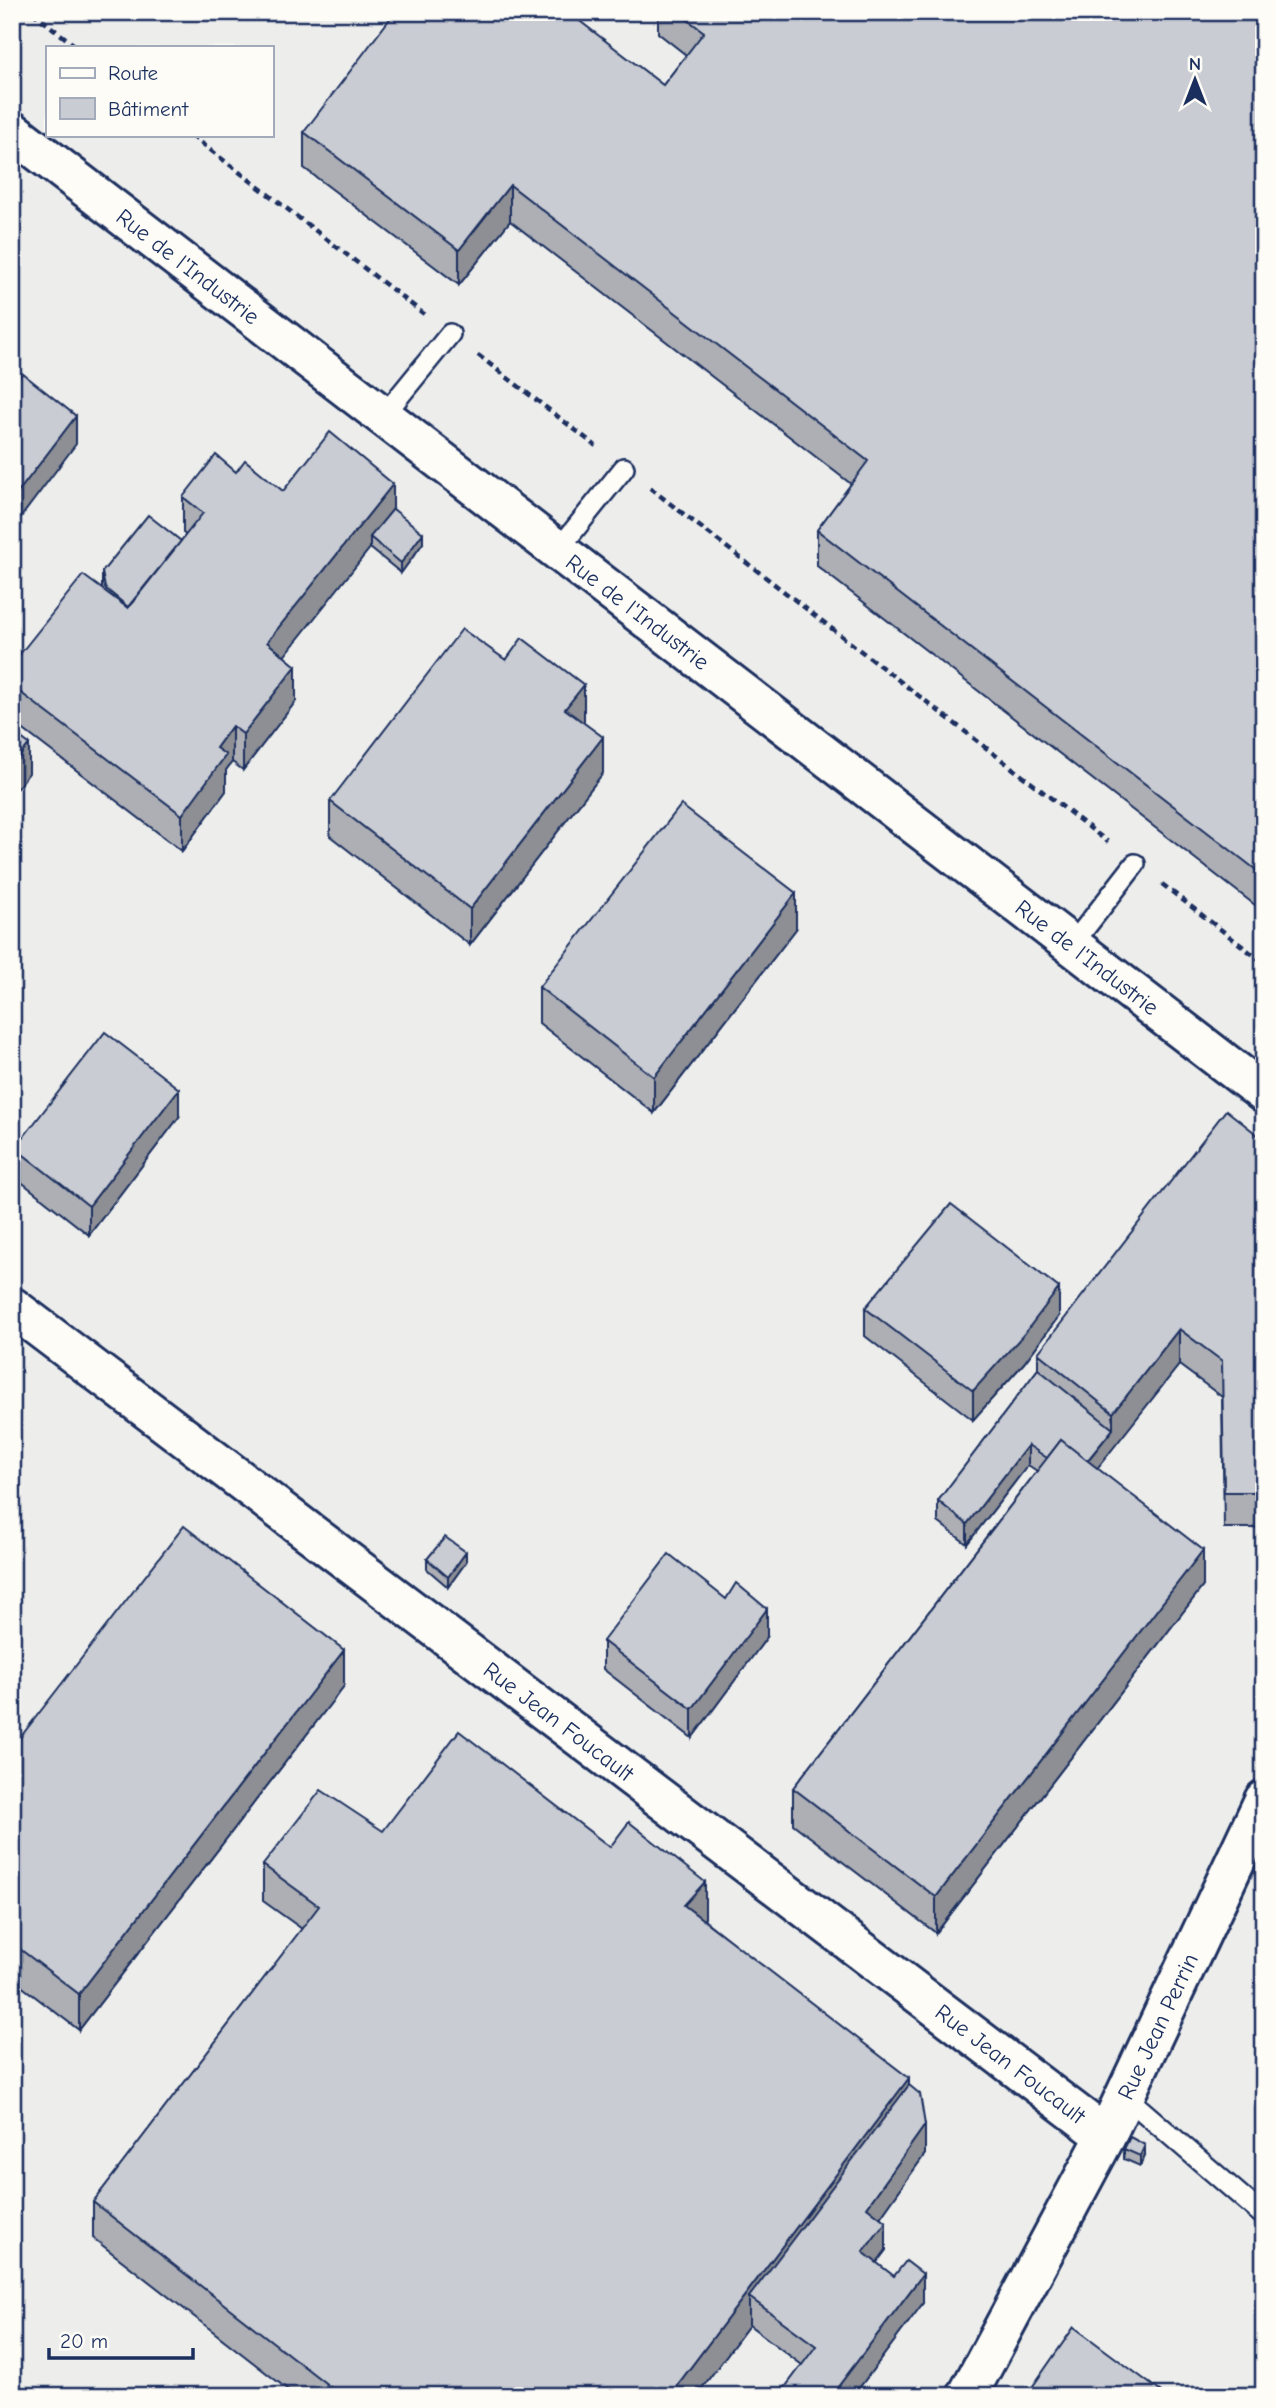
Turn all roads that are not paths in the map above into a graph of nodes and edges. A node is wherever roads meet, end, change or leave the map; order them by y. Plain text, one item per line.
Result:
1 (35, 139) edge
2 (450, 334) road end
3 (384, 415) junction
4 (624, 468) road end
5 (558, 550) junction
6 (1135, 864) road end
7 (1072, 946) junction
8 (1264, 1093) edge
9 (12, 1307) edge
10 (1264, 1800) edge
11 (1125, 2096) junction
12 (1106, 2136) junction
13 (1264, 2216) edge
14 (967, 2396) edge

1 - 3 street, Rue de l'Industrie
2 - 3 lane
3 - 5 street, Rue de l'Industrie
4 - 5 lane
5 - 7 street, Rue de l'Industrie
6 - 7 lane
7 - 8 street, Rue de l'Industrie
9 - 12 street, Rue Jean Foucault
10 - 11 street, Rue Jean Perrin
11 - 12 street, Rue Jean Perrin
11 - 13 lane
12 - 14 street, Rue Jean Perrin

